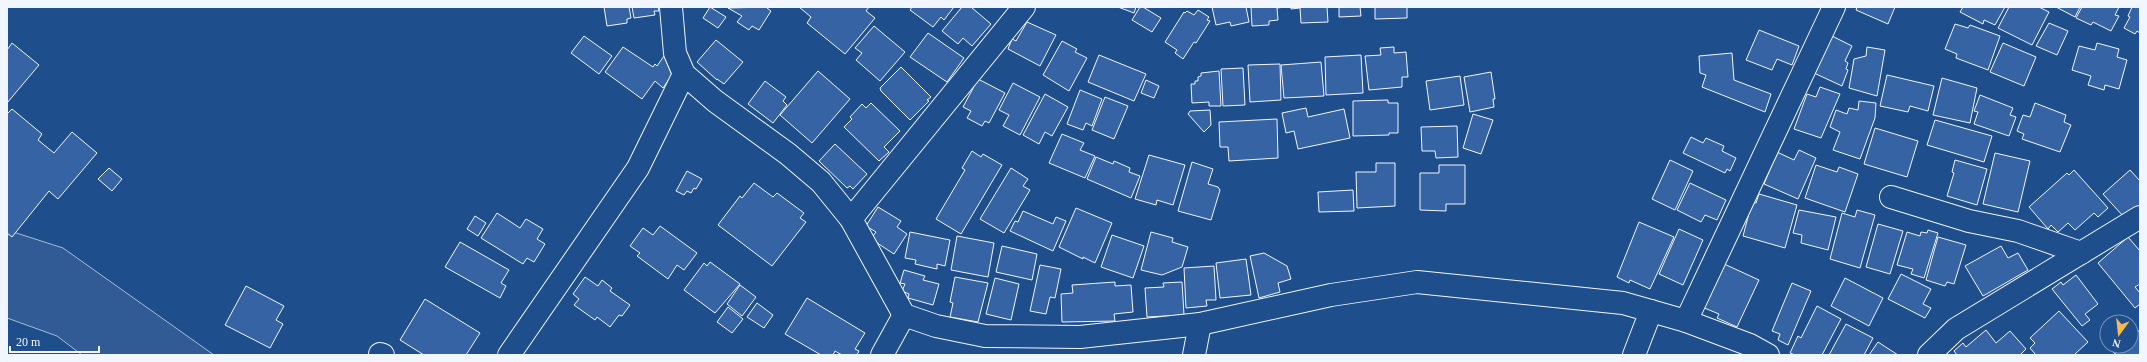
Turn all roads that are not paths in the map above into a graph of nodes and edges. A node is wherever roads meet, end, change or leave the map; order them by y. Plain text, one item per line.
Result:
1 (671, 7) edge
2 (1024, 7) edge
3 (1834, 7) edge
4 (684, 74) junction
5 (1891, 197) dead end
6 (2140, 217) edge
7 (852, 219) junction
8 (2081, 253) junction
9 (1651, 311) junction
10 (904, 316) junction
11 (1686, 321) junction
12 (1200, 324) junction
13 (509, 355) edge
14 (882, 355) edge
15 (1194, 355) edge
16 (1634, 355) edge
17 (1768, 355) edge
18 (1929, 355) edge

1 - 4 street
2 - 7 street
3 - 11 street
4 - 7 street
4 - 13 street
5 - 8 street
6 - 8 street
7 - 10 street
8 - 18 street
9 - 11 street
9 - 12 street
9 - 16 street
10 - 12 street
10 - 14 street
11 - 17 street
12 - 15 street

